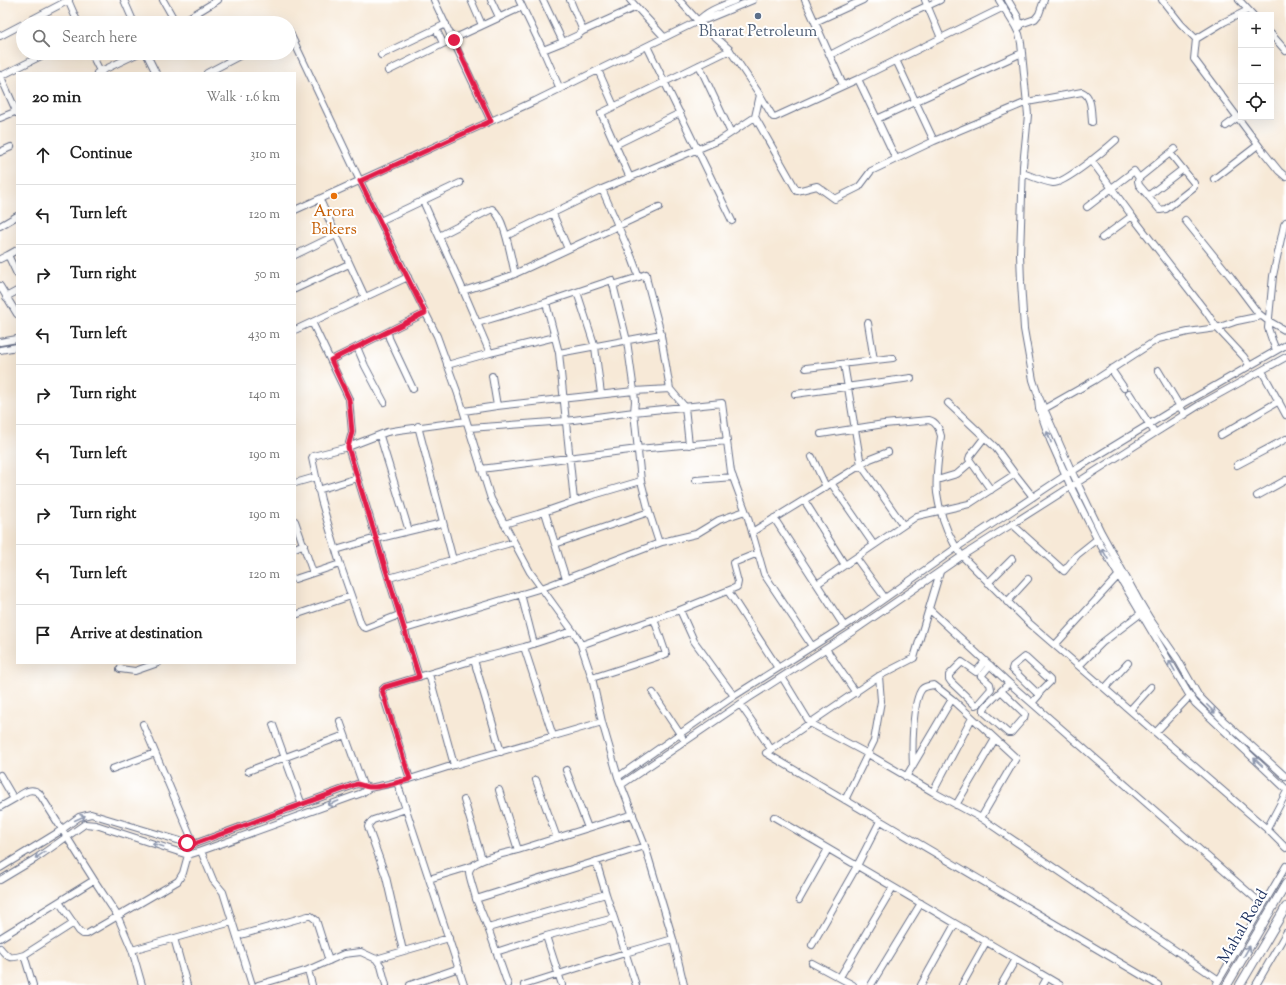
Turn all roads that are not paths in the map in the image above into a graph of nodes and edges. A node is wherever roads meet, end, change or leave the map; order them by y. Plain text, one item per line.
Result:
1 (68, 0) edge
2 (124, 0) edge
3 (163, 0) edge
4 (218, 0) edge
5 (434, 0) edge
6 (471, 0) edge
7 (491, 0) edge
8 (519, 0) edge
9 (543, 0) edge
10 (570, 0) edge
11 (630, 0) edge
12 (679, 0) edge
13 (736, 0) edge
14 (753, 0) edge
15 (805, 0) edge
16 (863, 0) edge
17 (940, 0) edge
18 (999, 0) edge
19 (1008, 0) edge
20 (1044, 0) edge
21 (1162, 0) edge
22 (1239, 0) edge
23 (927, 3) edge
24 (522, 7) junction
25 (636, 7) junction
26 (1004, 7) junction
27 (1248, 10) joint
28 (37, 16) edge
29 (75, 16) edge
30 (131, 16) edge
31 (172, 16) edge
32 (192, 16) edge
33 (499, 17) junction
34 (698, 21) junction
35 (815, 22) junction
36 (446, 24) junction
37 (482, 25) junction
38 (1017, 25) junction
39 (16, 27) edge
40 (436, 29) junction
41 (583, 31) junction
42 (0, 36) edge
43 (1274, 37) edge
44 (664, 38) junction
45 (941, 38) junction
46 (453, 39) junction
47 (1196, 39) junction
48 (563, 42) junction
49 (443, 44) junction
50 (296, 46) edge
51 (647, 46) junction
52 (544, 50) junction
53 (730, 50) junction
54 (1286, 51) edge
55 (1022, 54) junction
56 (381, 55) dead end
57 (830, 55) junction
58 (32, 60) edge
59 (94, 60) edge
60 (124, 60) edge
61 (150, 60) edge
62 (232, 60) edge
63 (896, 60) junction
64 (698, 65) junction
65 (598, 70) junction
66 (388, 71) dead end
67 (99, 72) edge
68 (101, 72) edge
69 (156, 72) edge
70 (209, 72) edge
71 (0, 75) edge
72 (858, 79) junction
73 (664, 81) junction
74 (843, 85) junction
75 (560, 89) junction
76 (760, 96) junction
77 (916, 102) junction
78 (1027, 102) junction
79 (614, 106) junction
80 (16, 109) edge
81 (16, 111) edge
82 (680, 113) junction
83 (754, 117) junction
84 (1238, 117) joint
85 (0, 118) edge
86 (877, 119) junction
87 (1240, 120) edge
88 (491, 121) junction
89 (1092, 122) dead end
90 (1226, 126) dead end
91 (731, 133) junction
92 (1116, 140) dead end
93 (934, 141) junction
94 (615, 145) junction
95 (1258, 145) junction
96 (11, 147) dead end
97 (698, 149) junction
98 (0, 152) edge
99 (896, 159) junction
100 (1091, 160) junction
101 (1183, 169) junction
102 (1023, 173) junction
103 (1286, 177) edge
104 (630, 178) junction
105 (1139, 178) junction
106 (1214, 179) dead end
107 (360, 181) junction
108 (460, 183) dead end
109 (602, 189) junction
110 (1111, 189) junction
111 (1148, 196) junction
112 (320, 200) junction
113 (422, 201) junction
114 (659, 207) dead end
115 (1087, 207) dead end
116 (296, 210) edge
117 (553, 214) junction
118 (1132, 216) junction
119 (16, 217) edge
120 (1185, 220) dead end
121 (380, 221) junction
122 (732, 221) dead end
123 (1286, 222) edge
124 (0, 226) edge
125 (618, 227) junction
126 (336, 235) junction
127 (439, 236) junction
128 (506, 236) junction
129 (1102, 238) dead end
130 (568, 249) junction
131 (16, 251) edge
132 (8, 255) junction
133 (296, 255) edge
134 (0, 259) edge
135 (349, 264) junction
136 (16, 272) edge
137 (515, 274) junction
138 (408, 277) junction
139 (638, 277) junction
140 (613, 285) junction
141 (0, 286) edge
142 (296, 290) edge
143 (16, 291) edge
144 (463, 291) junction
145 (577, 292) junction
146 (6, 297) junction
147 (365, 297) junction
148 (546, 303) junction
149 (16, 312) edge
150 (425, 313) junction
151 (1261, 316) junction
152 (1269, 321) junction
153 (312, 322) junction
154 (477, 323) junction
155 (868, 323) dead end
156 (1217, 328) junction
157 (296, 330) edge
158 (1286, 330) edge
159 (388, 332) junction
160 (660, 334) junction
161 (555, 337) junction
162 (16, 339) edge
163 (627, 341) junction
164 (0, 342) edge
165 (1286, 345) edge
166 (16, 347) edge
167 (358, 347) junction
168 (595, 347) junction
169 (0, 350) edge
170 (1276, 350) junction
171 (490, 353) junction
172 (559, 353) junction
173 (1286, 357) edge
174 (893, 358) dead end
175 (331, 360) junction
176 (874, 360) junction
177 (844, 364) junction
178 (447, 365) junction
179 (1249, 365) junction
180 (806, 368) dead end
181 (1112, 369) junction
182 (1158, 370) dead end
183 (1262, 371) junction
184 (492, 376) dead end
185 (911, 378) dead end
186 (848, 386) junction
187 (413, 388) dead end
188 (1124, 388) dead end
189 (670, 389) junction
190 (634, 391) junction
191 (1129, 393) dead end
192 (601, 394) junction
193 (795, 394) dead end
194 (564, 398) junction
195 (384, 402) dead end
196 (1279, 402) junction
197 (948, 403) dead end
198 (497, 406) junction
199 (1180, 406) junction
200 (684, 407) junction
201 (1042, 409) junction
202 (464, 411) junction
203 (634, 412) junction
204 (1185, 415) junction
205 (1286, 415) edge
206 (466, 421) junction
207 (566, 421) junction
208 (1149, 424) junction
209 (418, 426) junction
210 (469, 428) junction
211 (855, 428) junction
212 (1155, 433) junction
213 (821, 434) dead end
214 (1221, 435) dead end
215 (380, 436) junction
216 (984, 438) junction
217 (1286, 439) edge
218 (727, 441) junction
219 (689, 445) junction
220 (348, 447) junction
221 (638, 449) junction
222 (888, 452) dead end
223 (812, 457) dead end
224 (570, 459) junction
225 (971, 462) junction
226 (860, 465) junction
227 (1237, 465) dead end
228 (481, 469) junction
229 (1072, 472) junction
230 (1015, 474) junction
231 (1066, 475) junction
232 (316, 477) junction
233 (733, 477) junction
234 (357, 478) junction
235 (696, 480) dead end
236 (937, 480) junction
237 (1286, 480) edge
238 (641, 481) junction
239 (296, 483) edge
240 (1078, 483) junction
241 (828, 485) junction
242 (1071, 487) junction
243 (318, 490) junction
244 (991, 490) junction
245 (1257, 496) dead end
246 (1031, 498) junction
247 (804, 500) junction
248 (574, 501) junction
249 (1037, 509) junction
250 (745, 511) junction
251 (941, 511) junction
252 (545, 512) junction
253 (649, 512) junction
254 (774, 518) junction
255 (442, 523) junction
256 (296, 524) edge
257 (504, 524) junction
258 (1012, 524) junction
259 (903, 525) junction
260 (409, 531) junction
261 (752, 532) junction
262 (376, 538) junction
263 (1097, 539) junction
264 (514, 542) junction
265 (659, 543) junction
266 (304, 544) junction
267 (555, 544) junction
268 (874, 546) junction
269 (296, 548) edge
270 (956, 548) junction
271 (336, 550) junction
272 (758, 553) junction
273 (962, 556) junction
274 (856, 558) junction
275 (1012, 559) dead end
276 (453, 560) junction
277 (340, 564) junction
278 (845, 565) junction
279 (940, 572) junction
280 (313, 573) junction
281 (1118, 576) junction
282 (389, 578) junction
283 (296, 579) edge
284 (566, 579) junction
285 (1028, 579) dead end
286 (988, 583) junction
287 (817, 584) junction
288 (542, 588) junction
289 (728, 591) junction
290 (521, 594) junction
291 (352, 596) junction
292 (885, 598) junction
293 (1007, 602) junction
294 (929, 609) junction
295 (680, 610) junction
296 (400, 614) junction
297 (1140, 614) junction
298 (296, 615) edge
299 (654, 619) junction
300 (844, 626) junction
301 (405, 629) junction
302 (572, 631) junction
303 (534, 644) junction
304 (581, 645) junction
305 (1054, 645) junction
306 (812, 646) junction
307 (524, 647) junction
308 (826, 649) junction
309 (474, 660) junction
310 (988, 663) junction
311 (1128, 663) dead end
312 (155, 664) edge
313 (1079, 666) junction
314 (778, 668) junction
315 (120, 669) dead end
316 (429, 674) junction
317 (979, 674) junction
318 (879, 676) junction
319 (419, 677) junction
320 (782, 677) junction
321 (592, 678) junction
322 (1009, 683) junction
323 (1151, 687) dead end
324 (1105, 688) junction
325 (1001, 690) junction
326 (856, 692) junction
327 (653, 693) dead end
328 (1039, 695) junction
329 (734, 696) junction
330 (1190, 696) junction
331 (952, 699) junction
332 (1032, 703) junction
333 (740, 704) junction
334 (1130, 710) junction
335 (972, 718) junction
336 (340, 721) dead end
337 (602, 722) junction
338 (810, 723) junction
339 (143, 724) dead end
340 (273, 725) dead end
341 (1156, 732) junction
342 (680, 733) junction
343 (345, 735) junction
344 (553, 736) junction
345 (995, 739) junction
346 (686, 741) junction
347 (771, 749) junction
348 (501, 752) junction
349 (154, 753) junction
350 (868, 754) junction
351 (285, 758) junction
352 (454, 765) junction
353 (913, 766) junction
354 (112, 769) dead end
355 (566, 770) dead end
356 (248, 771) dead end
357 (0, 775) edge
358 (618, 777) junction
359 (906, 777) junction
360 (1286, 778) edge
361 (410, 779) junction
362 (536, 780) dead end
363 (397, 782) junction
364 (621, 785) junction
365 (366, 786) junction
366 (1286, 789) edge
367 (499, 790) dead end
368 (933, 792) junction
369 (1286, 793) edge
370 (14, 799) junction
371 (464, 800) dead end
372 (845, 800) junction
373 (302, 804) junction
374 (956, 805) junction
375 (0, 808) edge
376 (406, 809) junction
377 (633, 814) junction
378 (774, 817) dead end
379 (981, 818) junction
380 (880, 821) junction
381 (588, 828) junction
382 (1267, 829) junction
383 (62, 830) junction
384 (66, 837) junction
385 (557, 838) junction
386 (194, 844) junction
387 (645, 846) junction
388 (1286, 848) edge
389 (828, 849) junction
390 (518, 850) junction
391 (201, 851) junction
392 (188, 855) junction
393 (482, 860) junction
394 (596, 861) junction
395 (472, 866) junction
396 (857, 866) junction
397 (1286, 866) edge
398 (0, 868) edge
399 (429, 879) junction
400 (0, 880) edge
401 (94, 880) junction
402 (1286, 884) edge
403 (893, 887) junction
404 (606, 894) junction
405 (476, 899) junction
406 (799, 900) dead end
407 (60, 902) junction
408 (920, 903) junction
409 (1263, 905) junction
410 (1286, 907) edge
411 (117, 915) junction
412 (614, 918) junction
413 (232, 922) junction
414 (74, 923) junction
415 (955, 924) junction
416 (488, 928) junction
417 (1286, 933) edge
418 (236, 936) junction
419 (546, 936) junction
420 (0, 938) edge
421 (174, 938) junction
422 (449, 938) junction
423 (673, 939) junction
424 (986, 942) junction
425 (812, 945) dead end
426 (0, 948) edge
427 (132, 950) junction
428 (403, 951) junction
429 (496, 952) junction
430 (624, 953) junction
431 (24, 955) junction
432 (376, 959) junction
433 (1016, 959) junction
434 (329, 961) junction
435 (812, 963) dead end
436 (459, 968) junction
437 (308, 970) junction
438 (558, 974) junction
439 (840, 977) junction
440 (1047, 978) junction
441 (1217, 982) edge
442 (33, 985) edge
443 (142, 985) edge
444 (188, 985) edge
445 (252, 985) edge
446 (258, 985) edge
447 (312, 985) edge
448 (386, 985) edge
449 (410, 985) edge
450 (464, 985) edge
451 (508, 985) edge
452 (524, 985) edge
453 (562, 985) edge
454 (636, 985) edge
455 (684, 985) edge
456 (853, 985) edge
457 (871, 985) edge
458 (921, 985) edge
459 (962, 985) edge
460 (1001, 985) edge
461 (1043, 985) edge
462 (1060, 985) edge
463 (1158, 985) edge
464 (1227, 985) edge
465 (1240, 985) edge
466 (1256, 985) edge

1 - 28 street
1 - 29 street
2 - 30 street
3 - 31 street
4 - 32 street
5 - 36 street
6 - 37 street
7 - 33 street
8 - 24 street
9 - 48 street
10 - 41 street
11 - 25 street
12 - 34 street
13 - 34 street
14 - 34 street
15 - 35 street
16 - 35 street
17 - 23 street
18 - 26 street
19 - 38 street
20 - 38 street
21 - 47 street
22 - 27 street
23 - 45 street
23 - 57 street
24 - 33 street
24 - 52 street
25 - 41 street
25 - 44 street
26 - 38 street
26 - 45 street
27 - 47 street
33 - 37 street
34 - 44 street
34 - 53 street
35 - 57 street
36 - 40 street
36 - 46 street
37 - 46 street
38 - 55 street
39 - 42 street
40 - 49 street
40 - 56 street
41 - 48 street
43 - 54 street
44 - 51 street
45 - 63 street
46 - 49 street
46 - 88 street
47 - 84 street
48 - 52 street
49 - 66 street
50 - 107 street
51 - 65 street
51 - 73 street
52 - 75 street
53 - 64 street
53 - 76 street
55 - 77 street
55 - 78 street
57 - 74 street
58 - 71 street
59 - 67 street
60 - 68 street
61 - 69 street
62 - 70 street
63 - 72 street
63 - 77 street
64 - 73 street
64 - 91 street
65 - 75 street
65 - 79 street
71 - 80 street
72 - 74 street
72 - 86 street
73 - 79 street
73 - 82 street
74 - 76 street
75 - 88 street
76 - 83 street
77 - 86 street
77 - 93 street
78 - 89 street
78 - 93 street
78 - 102 street
79 - 94 street
81 - 85 street
82 - 94 street
82 - 97 street
83 - 91 street
83 - 99 street
84 - 90 street
86 - 99 street
87 - 95 street
88 - 107 street
91 - 97 street
92 - 100 street
93 - 99 street
94 - 104 street
95 - 103 street
95 - 106 street
96 - 98 street
97 - 104 street
97 - 122 street
100 - 102 street
100 - 110 street
101 - 105 street
101 - 111 street
101 - 111 street
102 - 201 street
104 - 109 street
105 - 110 street
105 - 111 street
107 - 112 street
107 - 121 street
108 - 113 street
109 - 117 street
109 - 125 street
110 - 115 street
110 - 118 street
112 - 116 street
112 - 126 street
113 - 121 street
113 - 127 street
114 - 125 street
117 - 128 street
117 - 130 street
118 - 129 street
118 - 156 street
119 - 124 street
120 - 151 street
121 - 138 street
123 - 152 street
125 - 130 street
125 - 139 street
126 - 133 street
126 - 135 street
127 - 128 street
127 - 144 street
128 - 137 street
130 - 137 street
131 - 132 street
132 - 134 street
132 - 136 street
135 - 142 street
135 - 147 street
137 - 144 street
138 - 147 street
138 - 150 street
139 - 140 street
139 - 160 street
140 - 145 street
140 - 163 street
141 - 146 street
143 - 146 street
144 - 154 street
145 - 148 street
145 - 168 street
146 - 149 street
147 - 153 street
148 - 154 street
148 - 161 street
150 - 159 street
150 - 178 street
151 - 152 street
151 - 156 street
152 - 158 street
152 - 170 street
153 - 157 street
153 - 175 street
154 - 171 street
155 - 176 street
156 - 179 street
156 - 181 street
159 - 167 street
159 - 187 street
160 - 163 street
160 - 189 street
161 - 171 street
161 - 172 street
162 - 164 street
163 - 168 street
163 - 190 street
165 - 170 street
166 - 169 street
167 - 175 street
167 - 195 street
168 - 172 street
168 - 192 street
170 - 179 street
171 - 178 street
172 - 194 street
173 - 183 street
174 - 176 street
175 - 220 street
176 - 177 street
177 - 180 street
177 - 186 street
178 - 202 street
179 - 199 street
181 - 188 street
181 - 201 street
182 - 199 street
183 - 196 street
183 - 204 street
184 - 198 street
185 - 186 street
186 - 193 street
186 - 211 street
189 - 190 street
189 - 200 street
190 - 192 street
190 - 203 street
191 - 208 street
192 - 194 street
194 - 198 street
194 - 207 street
196 - 205 street
196 - 214 street
197 - 216 street
198 - 202 street
199 - 204 street
199 - 208 street
200 - 203 street
200 - 218 street
200 - 219 street
201 - 229 street
231 -> 201 street
202 - 206 street
203 - 207 street
203 - 221 street
204 - 212 street
206 - 209 street
206 - 210 street
207 - 210 street
207 - 224 street
208 - 212 street
208 - 229 street
209 - 215 street
209 - 255 street
210 - 228 street
211 - 213 street
211 - 226 street
211 - 236 street
212 - 240 street
215 - 220 street
215 - 260 street
216 - 225 street
216 - 230 street
217 - 227 street
218 - 219 street
218 - 233 street
219 - 221 street
220 - 232 street
220 - 234 street
221 - 224 street
221 - 238 street
222 - 226 street
223 - 241 street
224 - 228 street
224 - 248 street
225 - 236 street
225 - 244 street
226 - 241 street
226 - 259 street
228 - 257 street
229 - 231 street
229 - 240 street
230 - 244 street
230 - 246 street
231 - 242 street
231 - 246 street
232 - 239 street
232 - 243 street
233 - 235 street
233 - 250 street
234 - 243 street
234 - 262 street
236 - 251 street
237 - 245 street
238 - 248 street
238 - 253 street
240 - 242 street
240 -> 360 street
241 - 247 street
241 - 268 street
242 - 249 street
242 - 263 street
243 - 271 street
244 - 251 street
246 - 249 street
246 - 270 street
247 - 254 street
247 - 278 street
248 - 252 street
249 - 258 street
250 - 261 street
250 - 265 street
251 - 259 street
251 - 270 street
252 - 257 street
252 - 267 street
253 - 265 street
253 - 267 street
254 - 261 street
254 - 287 street
255 - 260 street
255 - 276 street
256 - 266 street
257 - 264 street
258 - 263 street
258 - 273 street
259 - 268 street
260 - 262 street
261 - 272 street
262 - 271 street
262 - 282 street
281 -> 263 street
264 - 276 street
264 - 288 street
265 - 284 street
266 - 269 street
266 - 280 street
267 - 284 street
268 - 274 street
270 - 273 street
270 - 292 street
271 - 277 street
272 - 289 street
272 - 306 street
273 - 279 street
273 - 286 street
274 - 278 street
274 - 292 street
275 - 286 street
276 - 282 street
277 - 280 street
277 - 291 street
278 - 287 street
279 - 294 street
279 - 308 street
280 - 283 street
281 - 297 street
281 - 305 street
282 - 296 street
284 - 288 street
285 - 293 street
286 - 293 street
287 - 300 street
288 - 290 street
288 - 302 street
289 - 295 street
289 - 314 street
290 - 301 street
290 - 303 street
291 - 296 street
291 - 298 street
292 - 300 street
293 - 305 street
294 - 310 street
294 - 318 street
295 - 299 street
295 - 329 street
296 - 301 street
297 - 313 street
330 -> 297 street
299 - 304 street
299 - 321 street
300 - 306 street
301 - 319 street
302 - 303 street
302 - 304 street
303 - 307 street
304 - 321 street
305 - 313 street
306 - 314 street
307 - 309 street
307 - 344 street
308 - 320 street
308 - 326 street
309 - 316 street
309 - 348 street
310 - 317 street
310 - 322 street
311 - 324 street
312 - 315 street
313 - 324 street
314 - 329 street
316 - 319 street
316 - 352 street
317 - 317 street
318 - 326 street
318 - 350 street
319 - 361 street
320 - 333 street
320 - 338 street
321 - 337 street
322 - 325 street
322 - 332 street
323 - 334 street
324 - 334 street
325 - 325 street
326 - 338 street
327 - 342 street
328 - 328 street
328 - 332 street
329 - 342 street
330 - 341 street
366 -> 330 street
331 - 335 street
331 - 353 street
331 - 353 street
332 - 409 street
333 - 346 street
333 - 347 street
334 - 341 street
335 - 345 street
335 - 368 street
336 - 343 street
337 - 344 street
337 - 358 street
338 - 347 street
338 - 350 street
339 - 349 street
340 - 351 street
341 - 382 street
342 - 346 street
342 - 358 street
343 - 351 street
343 - 365 street
344 - 348 street
345 - 374 street
345 - 379 street
346 - 364 street
347 - 372 street
348 - 352 street
349 - 354 street
349 - 386 street
350 - 359 street
350 - 372 street
351 - 356 street
351 - 373 street
352 - 361 street
353 - 359 street
355 - 381 street
357 - 370 street
358 - 364 street
359 - 368 street
361 - 363 street
362 - 385 street
363 - 365 street
363 - 376 street
364 - 377 street
365 - 373 street
365 -> 391 street
367 - 390 street
368 - 374 street
369 - 382 street
370 - 375 street
370 - 383 street
371 - 393 street
372 - 380 street
373 - 386 street
374 - 379 street
376 - 399 street
376 - 428 street
377 - 381 street
377 - 387 street
378 - 389 street
379 - 441 street
380 - 396 street
380 - 463 street
381 - 385 street
382 - 388 street
383 - 384 street
383 -> 386 street
383 - 398 street
392 -> 384 street
384 -> 400 street
384 - 401 street
385 - 390 street
387 - 394 street
387 - 423 street
389 - 396 street
389 - 406 street
390 - 393 street
391 - 392 street
391 - 413 street
392 - 411 street
393 - 395 street
394 - 404 street
394 - 405 street
395 - 399 street
395 - 405 street
396 - 403 street
396 - 425 street
397 - 409 street
399 - 422 street
401 - 407 street
401 - 411 street
464 -> 402 main road, Mahal Road
403 - 408 street
403 - 439 street
404 - 412 street
404 - 416 street
405 - 416 street
407 - 414 street
407 - 420 street
408 - 415 street
408 - 457 street
409 - 441 street
410 - 465 main road, Mahal Road
411 - 414 street
411 - 427 street
412 - 419 street
412 - 430 street
413 - 418 street
413 - 421 street
414 - 431 street
415 - 424 street
415 - 458 street
416 - 429 street
417 - 466 street
418 - 434 street
418 - 445 street
419 - 429 street
419 - 438 street
421 - 427 street
421 - 444 street
422 - 428 street
422 - 436 street
423 - 430 street
423 - 455 street
424 - 433 street
424 - 459 street
426 - 431 street
427 - 443 street
428 - 432 street
429 - 451 street
430 - 438 street
430 - 454 street
431 - 442 street
432 - 434 street
432 - 448 street
433 - 440 street
433 - 460 street
434 - 437 street
435 - 439 street
436 - 449 street
436 - 450 street
437 - 446 street
437 - 447 street
438 - 452 street
438 - 453 street
439 - 456 street
440 - 461 street
440 - 462 street

